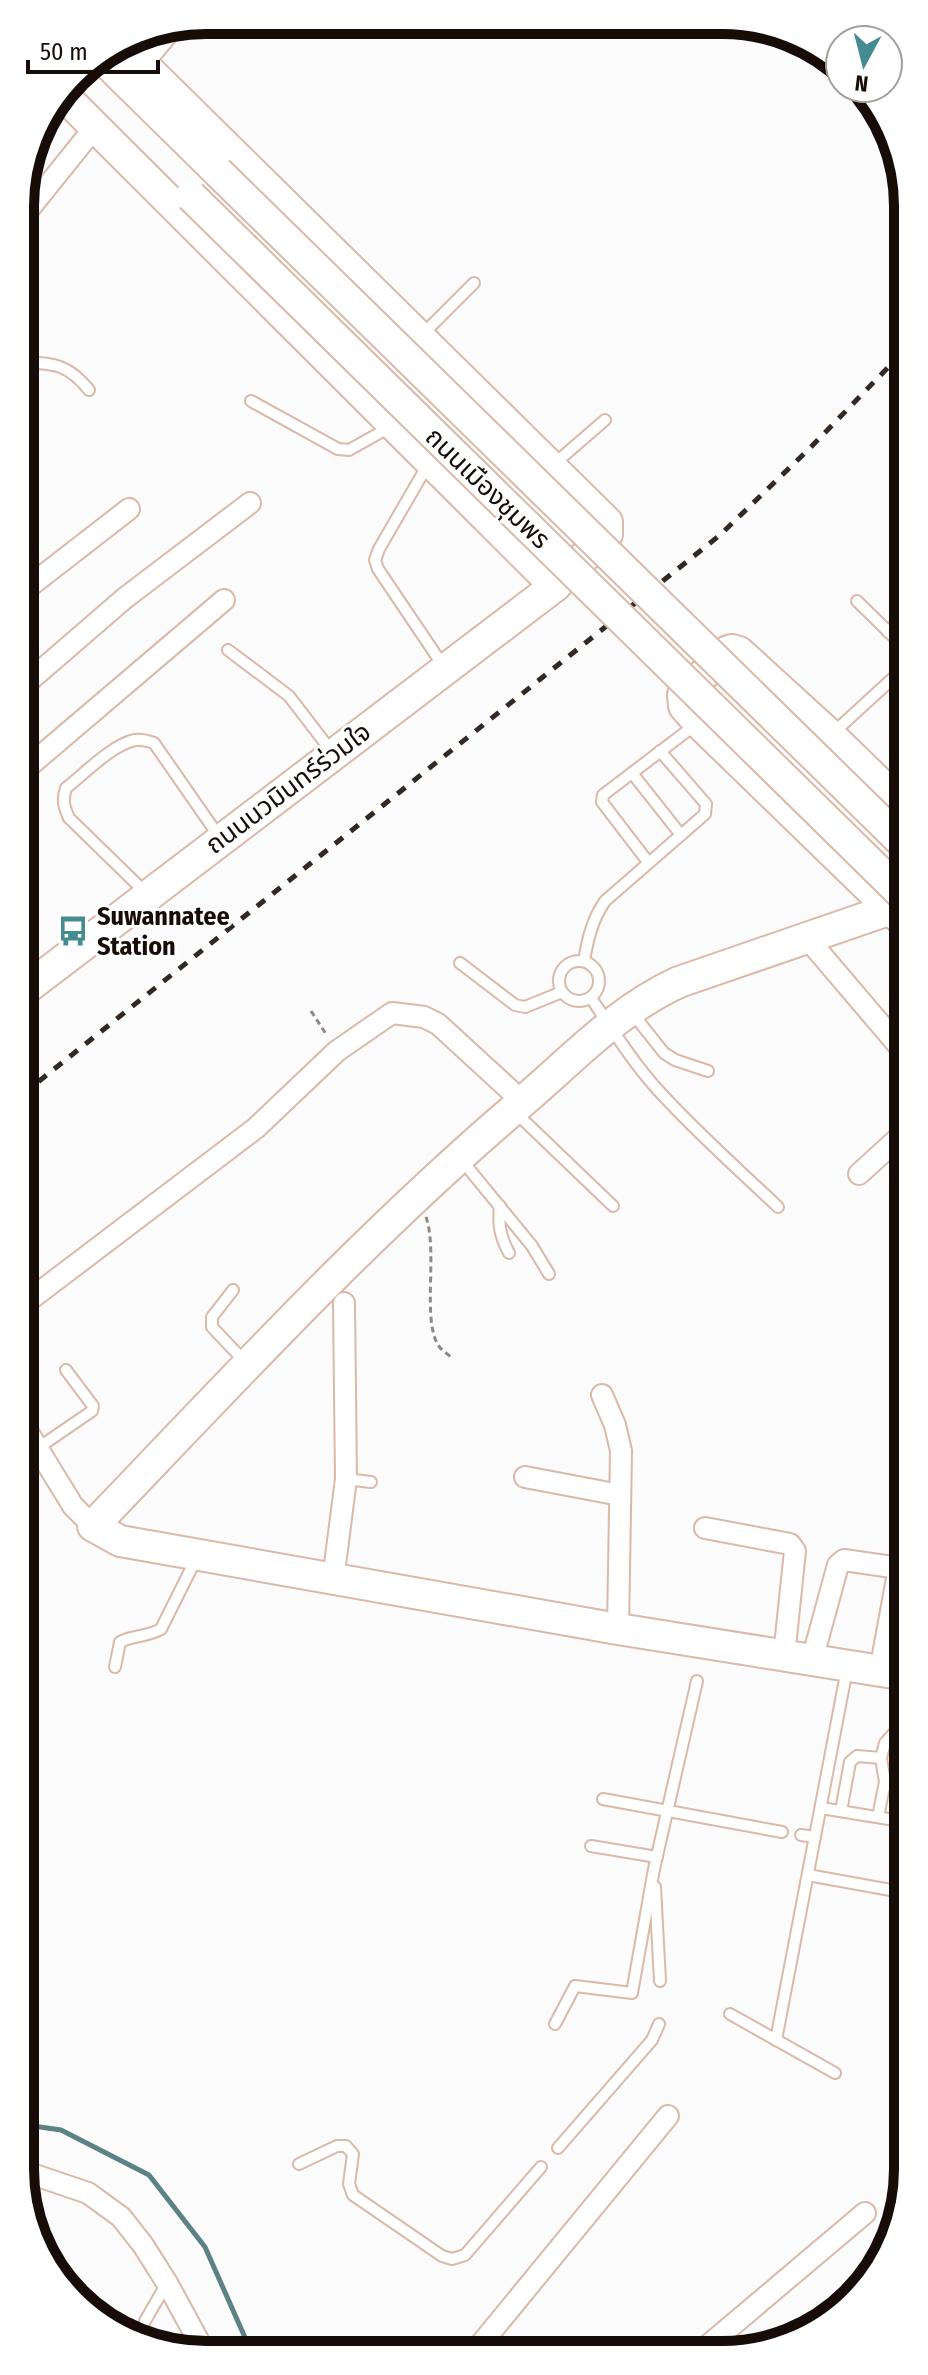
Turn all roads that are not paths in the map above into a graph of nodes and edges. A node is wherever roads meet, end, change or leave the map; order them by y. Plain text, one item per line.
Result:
1 (132, 53) edge
2 (108, 64) edge
3 (83, 87) edge
4 (70, 102) edge
5 (95, 127) junction
6 (34, 203) edge
7 (474, 283) dead end
8 (420, 337) junction
9 (34, 363) edge
10 (89, 390) dead end
11 (251, 401) dead end
12 (605, 420) dead end
13 (394, 425) junction
14 (430, 461) junction
15 (552, 467) junction
16 (250, 503) dead end
17 (129, 509) dead end
18 (34, 583) edge
19 (555, 586) junction
20 (224, 600) dead end
21 (857, 601) dead end
22 (894, 626) edge
23 (888, 632) junction
24 (894, 638) edge
25 (228, 650) dead end
26 (445, 669) junction
27 (34, 677) edge
28 (894, 677) edge
29 (698, 722) junction
30 (830, 735) junction
31 (660, 751) junction
32 (334, 754) junction
33 (34, 762) edge
34 (632, 773) junction
35 (894, 786) edge
36 (894, 834) edge
37 (681, 835) junction
38 (221, 839) junction
39 (648, 862) junction
40 (148, 895) junction
41 (894, 903) edge
42 (894, 903) edge
43 (894, 911) edge
44 (807, 938) junction
45 (584, 961) junction
46 (460, 963) dead end
47 (34, 983) edge
48 (562, 992) junction
49 (591, 998) junction
50 (619, 1017) junction
51 (894, 1040) edge
52 (708, 1071) dead end
53 (518, 1106) junction
54 (894, 1142) edge
55 (459, 1157) junction
56 (859, 1174) dead end
57 (500, 1206) junction
58 (613, 1206) dead end
59 (778, 1207) dead end
60 (509, 1253) dead end
61 (549, 1274) dead end
62 (233, 1290) dead end
63 (34, 1296) edge
64 (344, 1303) dead end
65 (248, 1365) junction
66 (66, 1370) dead end
67 (602, 1395) dead end
68 (34, 1442) edge
69 (38, 1448) junction
70 (525, 1477) dead end
71 (346, 1479) junction
72 (371, 1482) dead end
73 (620, 1495) junction
74 (93, 1526) junction
75 (705, 1528) dead end
76 (198, 1555) junction
77 (894, 1567) edge
78 (333, 1580) junction
79 (618, 1629) junction
80 (798, 1658) junction
81 (847, 1666) junction
82 (115, 1667) dead end
83 (893, 1673) edge
84 (697, 1681) dead end
85 (894, 1733) edge
86 (881, 1758) junction
87 (885, 1782) junction
88 (894, 1787) edge
89 (603, 1799) dead end
90 (821, 1808) junction
91 (666, 1811) junction
92 (841, 1811) junction
93 (878, 1817) junction
94 (894, 1820) edge
95 (782, 1832) dead end
96 (801, 1835) dead end
97 (815, 1837) junction
98 (591, 1846) dead end
99 (657, 1857) junction
100 (654, 1869) junction
101 (808, 1875) junction
102 (894, 1891) edge
103 (660, 1981) dead end
104 (730, 2014) dead end
105 (555, 2024) dead end
106 (659, 2024) dead end
107 (776, 2040) junction
108 (835, 2073) dead end
109 (668, 2116) dead end
110 (558, 2148) dead end
111 (299, 2164) dead end
112 (541, 2167) dead end
113 (34, 2175) edge
114 (865, 2213) dead end
115 (167, 2283) junction
116 (145, 2321) dead end
117 (199, 2341) edge
118 (483, 2341) edge
119 (713, 2341) edge

1 - 8 main road
2 - 36 main road, ถนนเมืองชุมพร, bridge
3 - 41 main road, ถนนเมืองชุมพร, bridge
4 - 5 main road
5 - 6 street
5 - 13 main road
7 - 8 lane
8 - 15 main road
9 - 10 lane
11 - 13 lane
12 - 15 lane
13 - 14 main road
14 - 19 main road
14 - 26 lane
15 - 19 main road, ถนนนวมินทร์ร่วมใจ
16 - 27 street
17 - 18 street
19 - 26 main road, ถนนนวมินทร์ร่วมใจ
20 - 33 street
21 - 23 lane
22 - 23 lane
23 - 24 lane
25 - 32 lane
26 - 32 main road, ถนนนวมินทร์ร่วมใจ
28 - 30 lane
29 - 30 main road
29 - 31 lane
29 - 42 main road
30 - 35 main road
31 - 34 lane
31 - 37 lane
32 - 38 main road, ถนนนวมินทร์ร่วมใจ
34 - 37 lane
34 - 39 lane
37 - 39 lane
38 - 40 main road, ถนนนวมินทร์ร่วมใจ
38 - 40 lane
39 - 45 lane
40 - 47 main road, ถนนนวมินทร์ร่วมใจ
43 - 44 main road
44 - 50 main road
44 - 51 street
45 - 48 lane
45 - 49 lane
46 - 48 lane
48 - 49 lane
49 - 50 lane
50 - 52 lane
50 - 53 main road
50 - 59 lane
53 - 55 main road
53 - 58 lane
53 - 63 street
54 - 56 street
55 - 57 lane
55 - 65 main road
57 - 60 lane
57 - 61 lane
62 - 65 lane
64 - 71 street
65 - 74 main road
66 - 69 lane
67 - 73 street
68 - 69 street
69 - 74 street
70 - 73 street
71 - 72 lane
71 - 78 street
73 - 79 street
74 - 76 main road
75 - 80 street
76 - 78 main road
76 - 82 lane
77 - 80 street
78 - 79 main road
79 - 80 main road
80 - 81 main road
81 - 83 main road
81 - 90 lane
84 - 91 lane
85 - 86 lane
86 - 87 lane
86 - 92 lane
87 - 88 lane
87 - 93 lane
89 - 91 lane
90 - 92 lane
90 - 97 lane
91 - 95 lane
91 - 99 lane
92 - 93 lane
93 - 94 lane
96 - 97 lane
97 - 101 lane
98 - 99 lane
99 - 100 lane
100 - 103 lane
100 - 105 lane
101 - 102 lane
101 - 107 lane
104 - 107 lane
106 - 110 lane
107 - 108 lane
109 - 118 street
111 - 112 lane
113 - 115 street
114 - 119 street
115 - 116 lane
115 - 117 street

